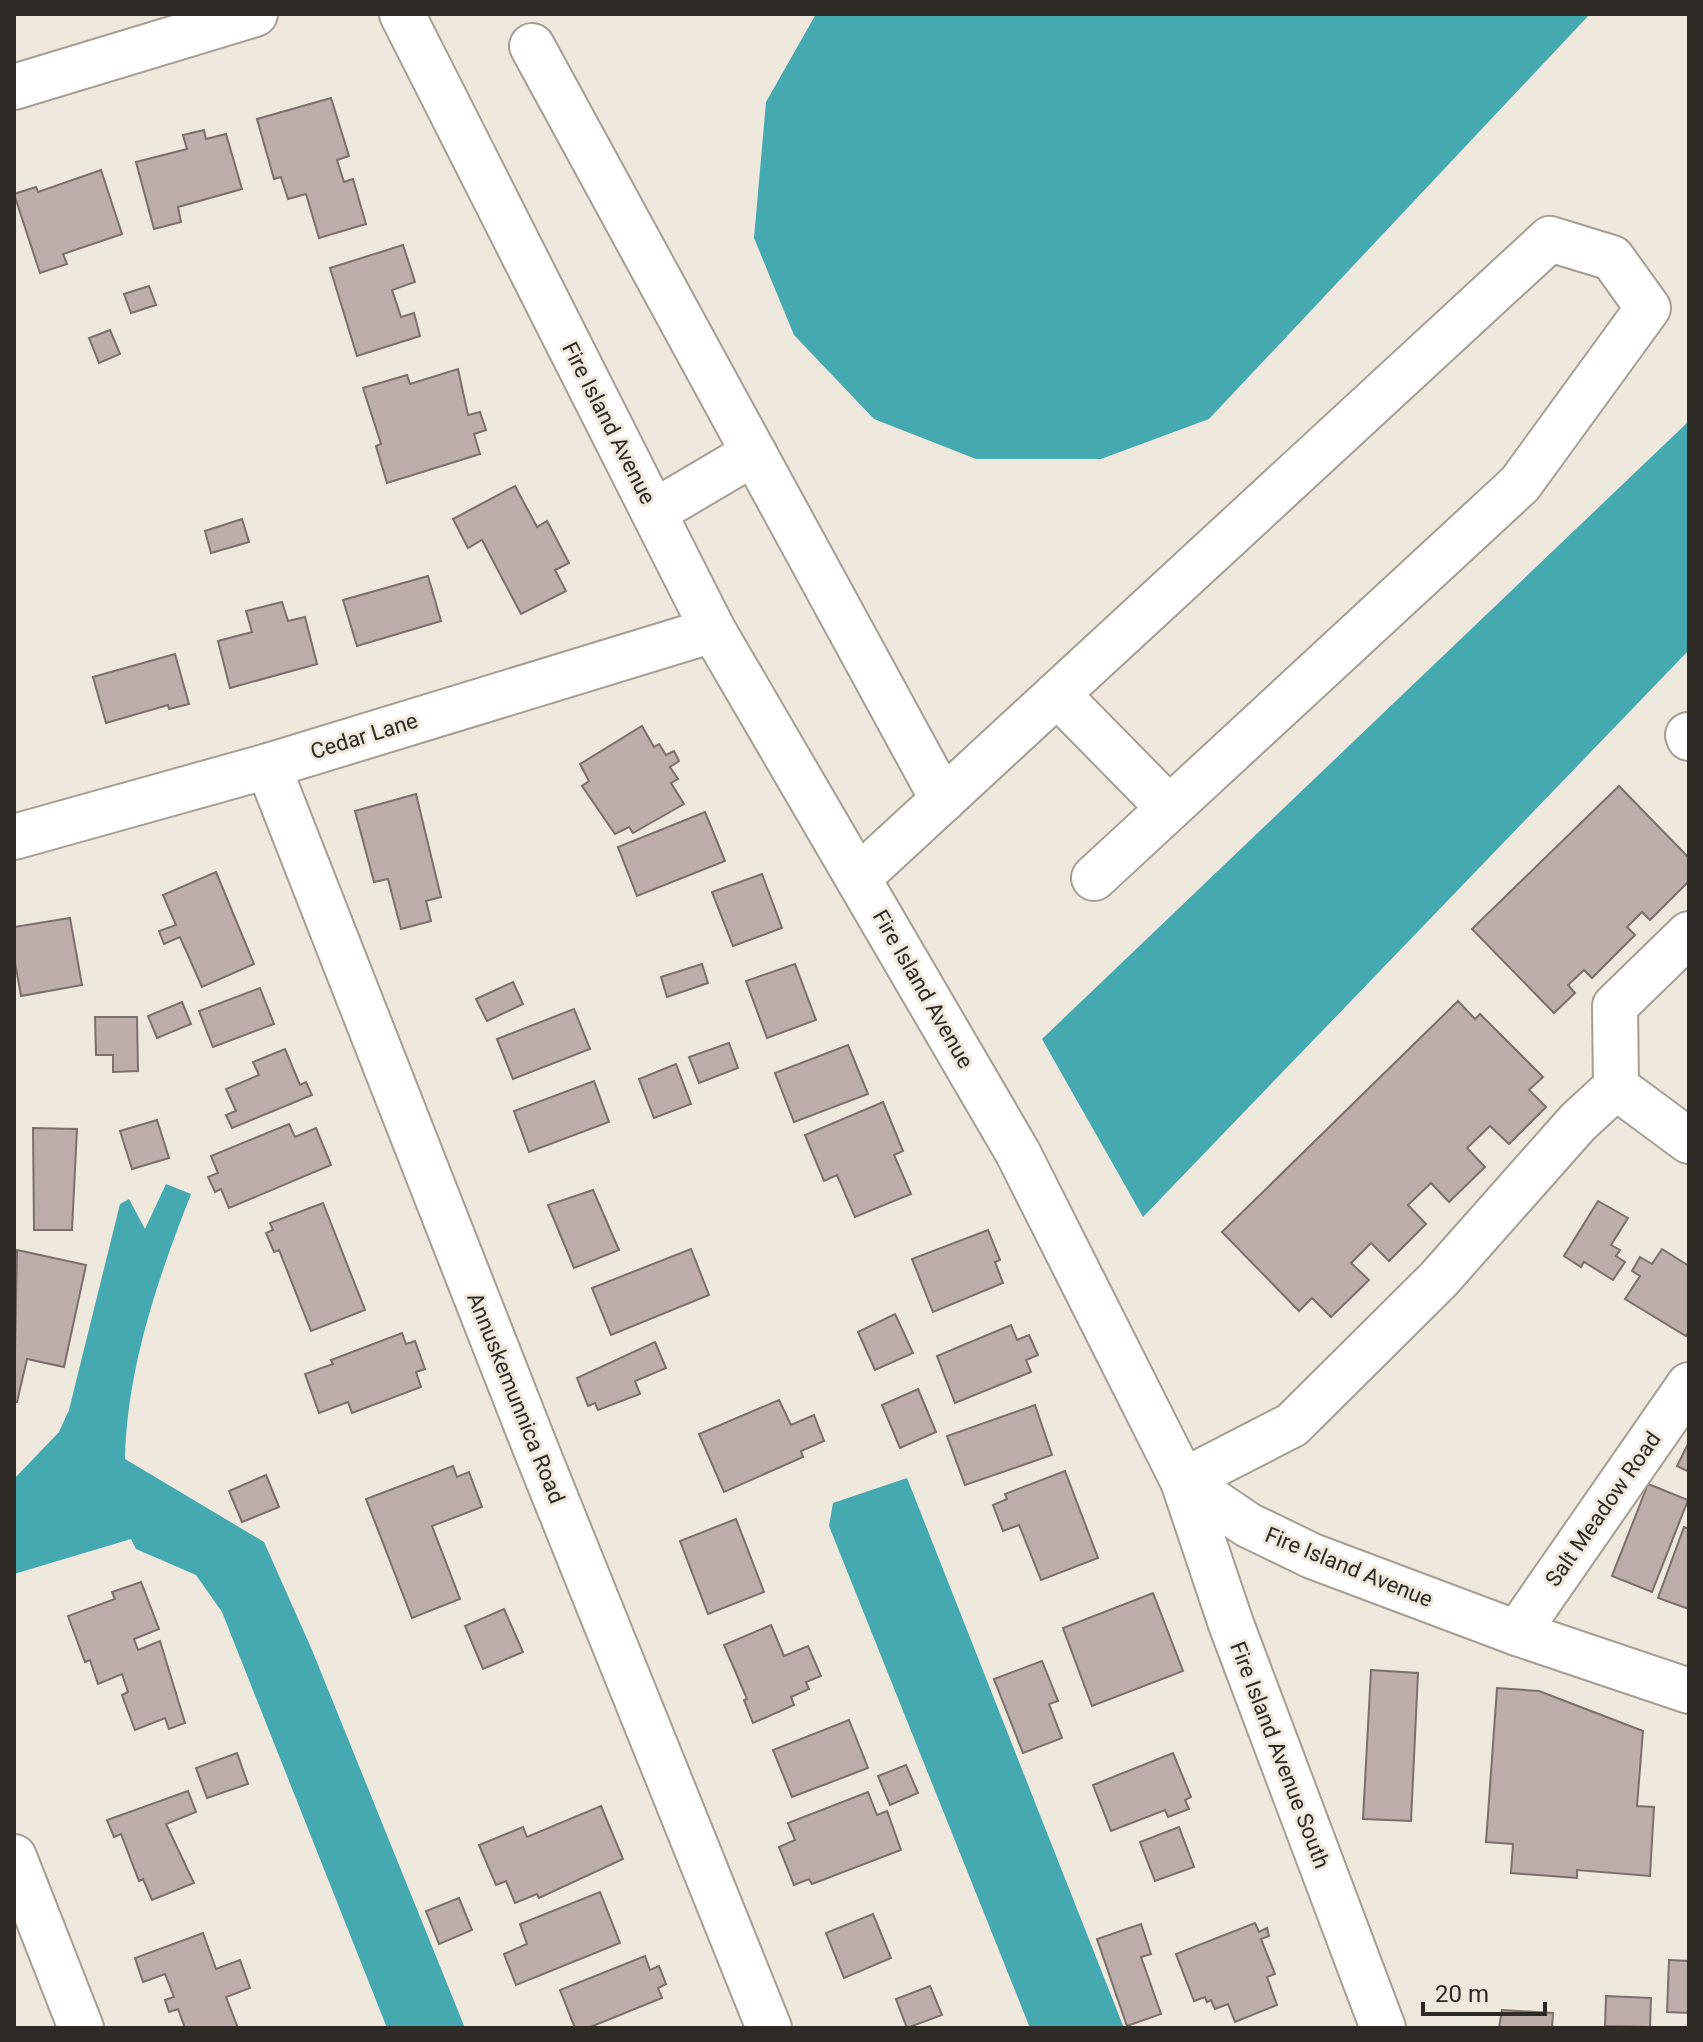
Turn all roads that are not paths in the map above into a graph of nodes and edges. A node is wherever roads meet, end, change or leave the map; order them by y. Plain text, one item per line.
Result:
1 (255, 14) edge
2 (402, 14) edge
3 (532, 46) dead end
4 (14, 87) edge
5 (754, 453) junction
6 (654, 512) junction
7 (713, 630) junction
8 (1057, 694) junction
9 (268, 766) junction
10 (943, 800) junction
11 (1169, 808) junction
12 (14, 837) edge
13 (858, 878) junction
14 (1094, 878) dead end
15 (1689, 934) edge
16 (1616, 1087) junction
17 (1689, 1141) edge
18 (1689, 1385) edge
19 (1183, 1481) junction
20 (1517, 1633) junction
21 (1689, 1691) edge
22 (14, 1857) edge
23 (81, 2028) edge
24 (769, 2028) edge
25 (1383, 2028) edge

1 - 4 street
2 - 6 street, Fire Island Avenue
3 - 5 street
5 - 6 street
5 - 10 street
6 - 7 street, Fire Island Avenue
7 - 9 street, Cedar Lane
7 - 13 street, Fire Island Avenue
8 - 10 street
8 - 11 street
8 - 11 street
9 - 12 street, Cedar Lane
9 - 24 street, Annuskemunnica Road
10 - 13 street
11 - 14 street
13 - 19 street, Fire Island Avenue
15 - 16 street
16 - 17 street
16 - 19 street
18 - 20 street, Salt Meadow Road
19 - 20 street, Fire Island Avenue
19 - 25 street, Fire Island Avenue South
20 - 21 street, Fire Island Avenue
22 - 23 street

